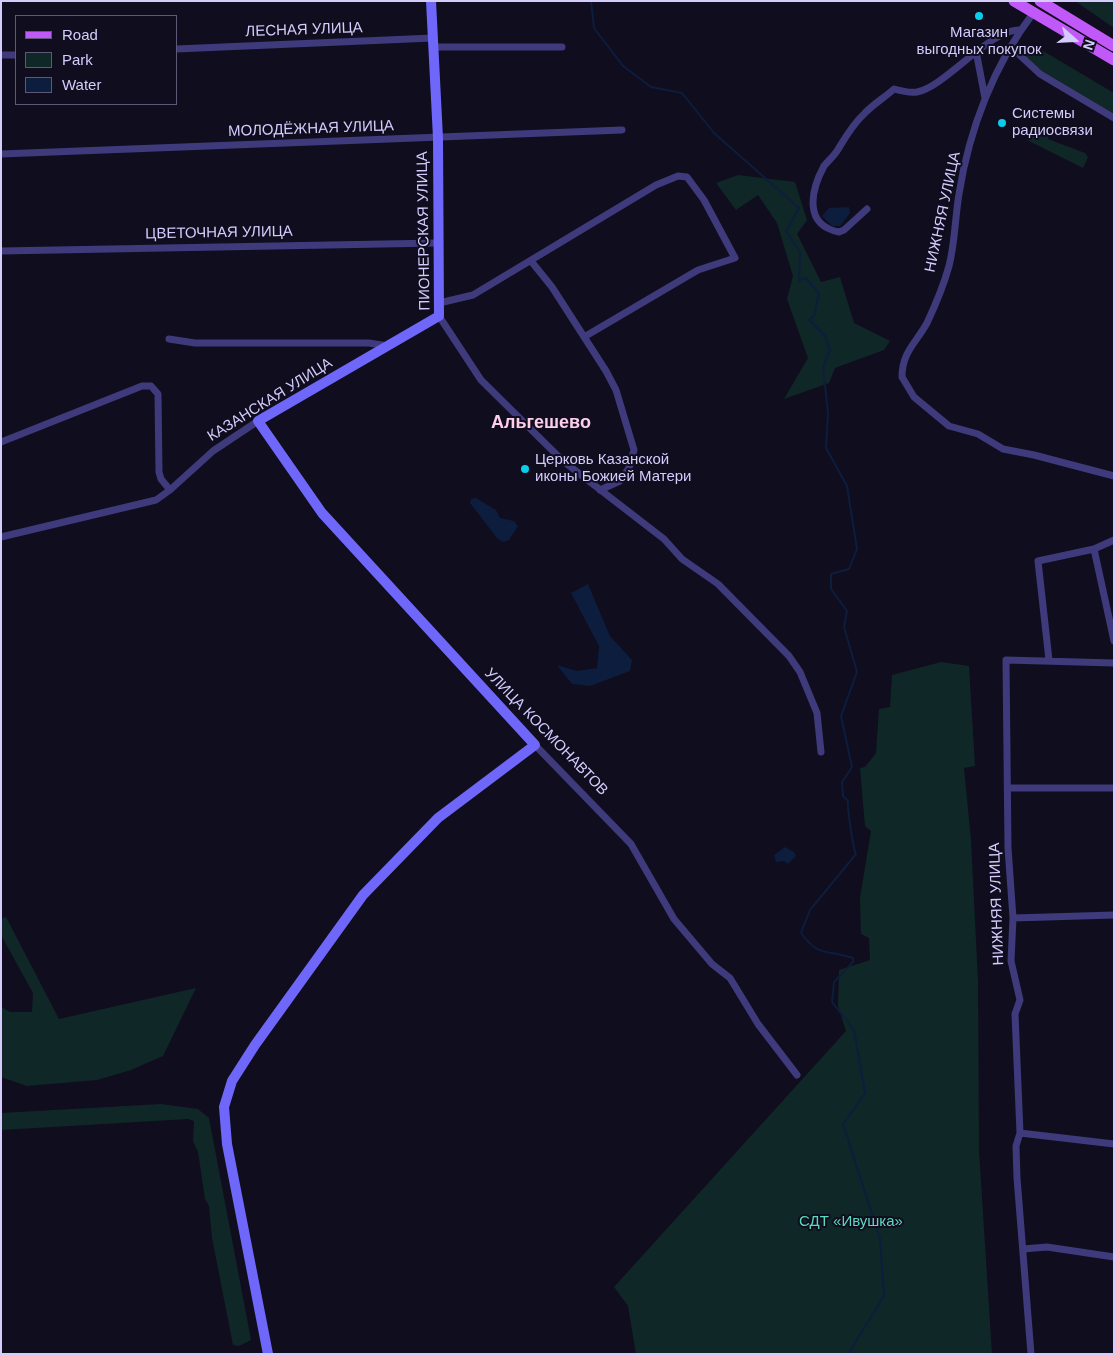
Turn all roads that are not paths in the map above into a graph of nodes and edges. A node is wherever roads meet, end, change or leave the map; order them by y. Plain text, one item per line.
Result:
1 (431, 1) edge
2 (1014, 1) edge
3 (1041, 2) edge
4 (1034, 12) junction
5 (1020, 30) junction
6 (433, 43) junction
7 (1114, 46) edge
8 (562, 47) dead end
9 (1012, 48) junction
10 (178, 49) edge
11 (976, 51) junction
12 (1, 55) edge
13 (15, 55) edge
14 (1114, 60) edge
15 (985, 99) junction
16 (1114, 118) edge
17 (622, 130) dead end
18 (438, 138) junction
19 (1, 154) edge
20 (866, 209) dead end
21 (438, 243) junction
22 (1, 252) edge
23 (531, 261) junction
24 (439, 303) junction
25 (439, 316) junction
26 (584, 337) junction
27 (169, 339) dead end
28 (388, 346) junction
29 (258, 421) junction
30 (1, 442) edge
31 (1114, 476) edge
32 (170, 490) junction
33 (600, 490) junction
34 (1, 537) edge
35 (1114, 540) edge
36 (1094, 549) junction
37 (1114, 641) edge
38 (1048, 660) junction
39 (1114, 662) edge
40 (535, 745) junction
41 (821, 752) dead end
42 (1009, 788) junction
43 (1114, 788) edge
44 (1114, 915) edge
45 (1013, 918) junction
46 (797, 1075) dead end
47 (1020, 1133) junction
48 (1114, 1144) edge
49 (1023, 1249) junction
50 (1114, 1257) edge
51 (268, 1354) edge
52 (1031, 1354) edge

1 - 6 street, ПИОНЕРСКАЯ УЛИЦА
2 - 4 main road
3 - 4 main road
3 - 7 main road
4 - 5 street, НИЖНЯЯ УЛИЦА
4 - 14 main road
5 - 9 street, НИЖНЯЯ УЛИЦА
5 - 11 street
6 - 8 street, ЛЕСНАЯ УЛИЦА
6 - 10 street, ЛЕСНАЯ УЛИЦА
6 - 18 street, ПИОНЕРСКАЯ УЛИЦА
9 - 15 street, НИЖНЯЯ УЛИЦА
9 - 16 street
11 - 15 street
11 - 20 street
12 - 13 street
15 - 31 street, НИЖНЯЯ УЛИЦА
17 - 18 street, МОЛОДЁЖНАЯ УЛИЦА
18 - 19 street, МОЛОДЁЖНАЯ УЛИЦА
18 - 21 street, ПИОНЕРСКАЯ УЛИЦА
21 - 22 street, ЦВЕТОЧНАЯ УЛИЦА
21 - 24 street, ПИОНЕРСКАЯ УЛИЦА
23 - 24 street
23 - 26 street
23 - 26 street
24 - 25 street, ПИОНЕРСКАЯ УЛИЦА
25 - 28 street, КАЗАНСКАЯ УЛИЦА
25 - 33 street, ПИОНЕРСКАЯ УЛИЦА
26 - 33 street
27 - 28 street, КАЗАНСКАЯ УЛИЦА
28 - 29 street, КАЗАНСКАЯ УЛИЦА
29 - 32 street, КАЗАНСКАЯ УЛИЦА
29 - 40 street, УЛИЦА КОСМОНАВТОВ
30 - 32 street
32 - 34 street, КАЗАНСКАЯ УЛИЦА
33 - 41 street, ПИОНЕРСКАЯ УЛИЦА
35 - 36 street
36 - 37 street
36 - 38 street
38 - 39 street
38 - 42 street, НИЖНЯЯ УЛИЦА
40 - 46 street, УЛИЦА КОСМОНАВТОВ
40 - 51 street
42 - 43 street
42 - 45 street, НИЖНЯЯ УЛИЦА
44 - 45 street
45 - 47 street, НИЖНЯЯ УЛИЦА
47 - 48 street
47 - 49 street, НИЖНЯЯ УЛИЦА
49 - 50 street
49 - 52 street, НИЖНЯЯ УЛИЦА

